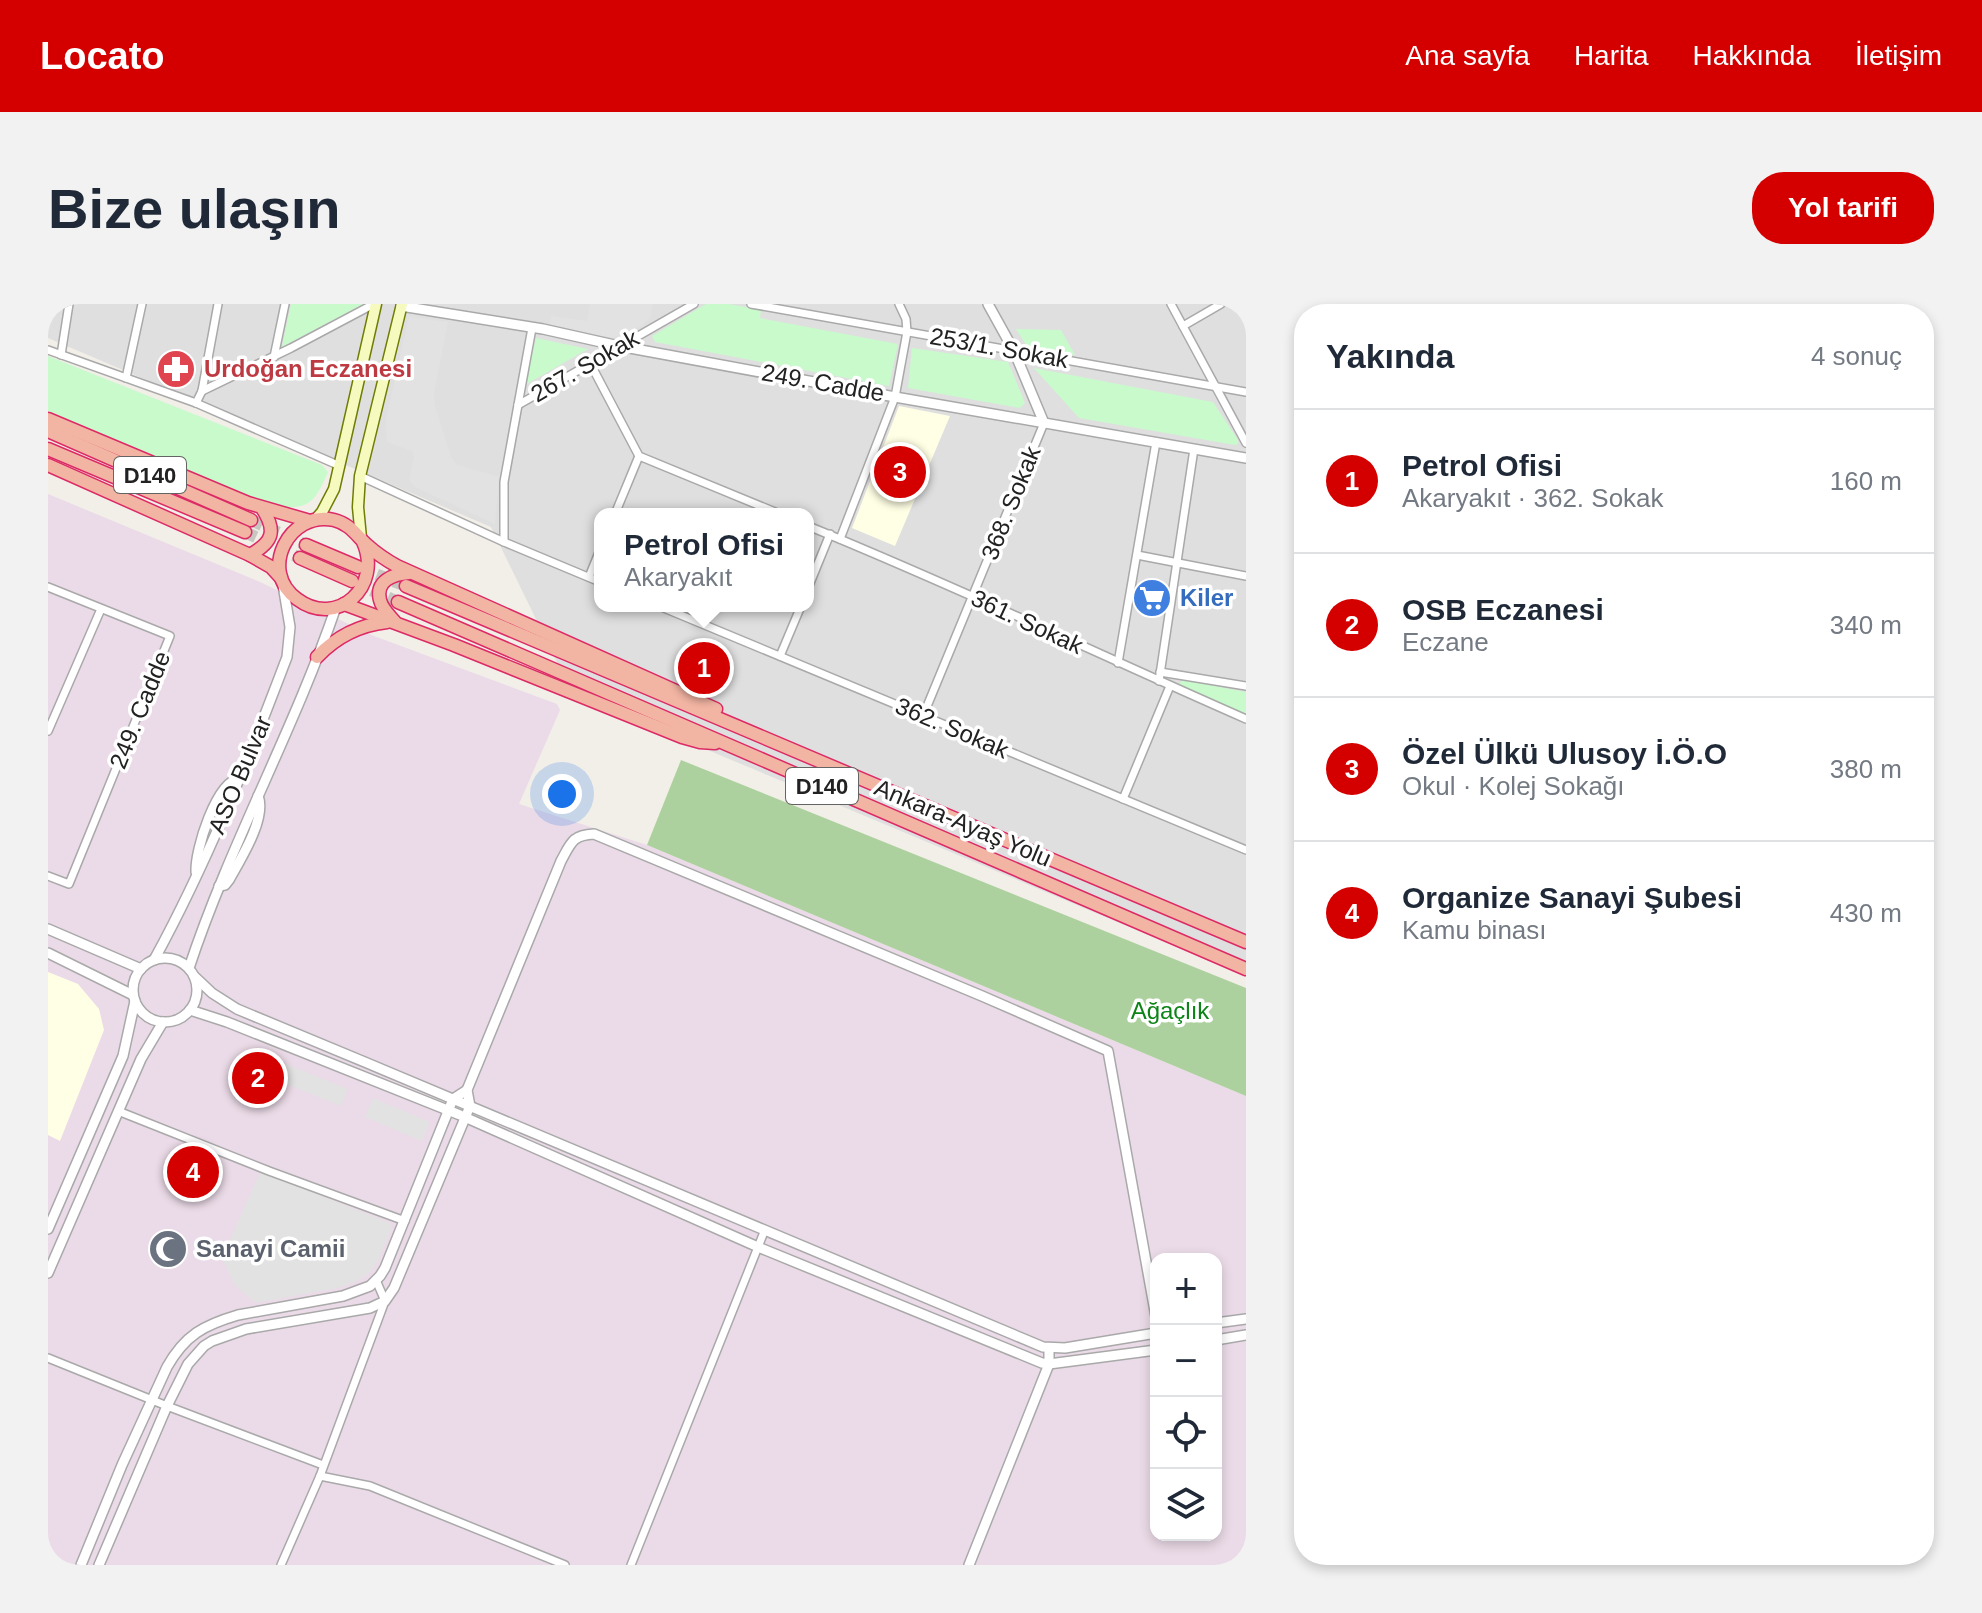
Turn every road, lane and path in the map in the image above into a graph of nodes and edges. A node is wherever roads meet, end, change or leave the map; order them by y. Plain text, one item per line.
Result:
1 (69, 304) edge
2 (142, 304) edge
3 (218, 304) edge
4 (285, 304) edge
5 (375, 304) edge
6 (694, 304) edge
7 (751, 304) edge
8 (810, 304) edge
9 (899, 304) edge
10 (988, 304) edge
11 (1221, 304) edge
12 (402, 305) edge
13 (1172, 305) edge
14 (816, 316) junction
15 (1183, 326) junction
16 (532, 328) junction
17 (907, 332) junction
18 (619, 346) junction
19 (48, 350) edge
20 (1014, 351) junction
21 (61, 355) junction
22 (274, 357) junction
23 (590, 363) junction
24 (126, 378) junction
25 (1215, 387) junction
26 (202, 391) junction
27 (1246, 392) edge
28 (895, 397) junction
29 (196, 403) junction
30 (518, 405) junction
31 (48, 419) edge
32 (1044, 423) junction
33 (48, 431) edge
34 (1156, 442) junction
35 (1246, 443) edge
36 (48, 449) edge
37 (1194, 449) junction
38 (639, 456) junction
39 (1246, 458) edge
40 (48, 465) edge
41 (340, 466) junction
42 (360, 476) junction
43 (262, 508) junction
44 (617, 508) edge
45 (765, 508) edge
46 (312, 521) junction
47 (814, 528) edge
48 (830, 534) junction
49 (840, 539) junction
50 (362, 540) junction
51 (504, 542) junction
52 (306, 545) tunnel mouth
53 (250, 555) junction
54 (1137, 555) junction
55 (300, 558) tunnel mouth
56 (1178, 562) junction
57 (594, 565) edge
58 (358, 567) tunnel mouth
59 (412, 573) junction
60 (814, 573) edge
61 (1246, 576) edge
62 (589, 577) junction
63 (594, 579) edge
64 (282, 580) junction
65 (352, 581) tunnel mouth
66 (406, 586) tunnel mouth
67 (48, 587) edge
68 (972, 596) junction
69 (398, 602) tunnel mouth
70 (340, 605) junction
71 (101, 609) junction
72 (674, 612) edge
73 (798, 612) edge
74 (394, 623) junction
75 (780, 656) junction
76 (317, 657) junction
77 (1118, 663) junction
78 (1160, 672) junction
79 (1159, 681) junction
80 (1170, 686) junction
81 (1246, 686) edge
82 (923, 716) junction
83 (1246, 719) edge
84 (737, 727) junction
85 (48, 731) edge
86 (723, 743) junction
87 (1123, 799) junction
88 (1246, 850) edge
89 (48, 876) edge
90 (48, 929) edge
91 (1246, 942) edge
92 (48, 953) edge
93 (154, 960) junction
94 (141, 969) junction
95 (1246, 969) edge
96 (192, 972) junction
97 (134, 998) junction
98 (190, 1010) junction
99 (163, 1022) junction
100 (467, 1090) junction
101 (453, 1099) junction
102 (470, 1106) junction
103 (449, 1110) junction
104 (118, 1111) junction
105 (465, 1117) junction
106 (405, 1221) junction
107 (48, 1229) edge
108 (764, 1232) junction
109 (758, 1247) junction
110 (48, 1273) edge
111 (376, 1280) junction
112 (1150, 1284) edge
113 (385, 1301) junction
114 (1246, 1319) edge
115 (1222, 1322) edge
116 (1150, 1334) edge
117 (1246, 1335) edge
118 (1222, 1339) edge
119 (1049, 1348) junction
120 (1150, 1351) edge
121 (48, 1358) edge
122 (1049, 1364) junction
123 (152, 1399) junction
124 (167, 1406) junction
125 (323, 1465) junction
126 (320, 1476) junction
127 (81, 1565) edge
128 (99, 1565) edge
129 (281, 1565) edge
130 (565, 1565) edge
131 (631, 1565) edge
132 (969, 1565) edge

1 - 21 street
2 - 24 street
3 - 26 street
4 - 22 street
5 - 22 street
5 - 41 main road
6 - 18 street, 267. Sokak
7 - 14 street, 253/1. Sokak
8 - 14 street
9 - 17 street
10 - 20 street
11 - 15 street
12 - 16 street, 249. Cadde
12 - 42 main road
13 - 15 street
14 - 17 street, 253/1. Sokak
15 - 25 street
16 - 18 street, 249. Cadde
16 - 30 street, 267. Sokak
17 - 20 street, 253/1. Sokak
17 - 28 street
18 - 23 street, 267. Sokak
18 - 28 street, 249. Cadde
19 - 21 street
20 - 25 street, 253/1. Sokak
20 - 32 street
21 - 24 street
22 - 26 street
23 - 30 street, 267. Sokak
23 - 38 street
24 - 29 street
25 - 27 street, 253/1. Sokak
25 - 35 street
26 - 29 street
28 - 32 street, 249. Cadde
28 - 49 street
29 - 41 street
30 - 51 street, 267. Sokak
31 - 43 highway
32 - 34 street, 249. Cadde
32 - 68 street, 368. Sokak
33 - 36 highway, D140
34 - 37 street, 249. Cadde
34 - 54 street
37 - 39 street, 249. Cadde
37 - 56 street
38 - 44 street
38 - 45 street
40 - 53 highway
41 - 46 main road
42 - 50 main road
42 - 51 street
43 - 46 highway
43 - 53 highway
46 - 50 highway
46 - 64 highway
47 - 48 street, 361. Sokak
48 - 49 street, 361. Sokak
48 - 60 street
49 - 68 street, 361. Sokak
50 - 59 highway
50 - 70 highway
51 - 62 street
52 - 58 highway
53 - 64 highway
54 - 56 street
54 - 77 street
55 - 65 highway
56 - 61 street
56 - 78 street
57 - 62 street
59 - 74 highway
59 - 84 highway
62 - 63 street
64 - 70 highway
64 - 93 street, ASO Bulvar
66 - 84 highway, Ankara-Ayaş Yolu / D140
67 - 71 street, 249. Cadde
68 - 77 street, 361. Sokak
68 - 82 street, 368. Sokak
69 - 86 highway, Ankara-Ayaş Yolu / D140
70 - 74 highway
70 - 76 street, ASO Bulvar
71 - 85 street
71 - 89 street, 249. Cadde
72 - 75 street, 362. Sokak
73 - 75 street
74 - 76 highway
74 - 86 highway
75 - 82 street, 362. Sokak
76 - 96 street, ASO Bulvar
77 - 79 street, 361. Sokak
78 - 79 street
78 - 81 street
79 - 80 street, 361. Sokak
80 - 83 street, 361. Sokak
80 - 87 street
82 - 87 street, 362. Sokak
84 - 91 highway, Ankara-Ayaş Yolu / D140
86 - 95 highway, Ankara-Ayaş Yolu / D140
87 - 88 street, 362. Sokak
90 - 94 street
92 - 97 street
93 - 94 street
93 - 96 street
94 - 97 street
96 - 98 street
96 - 101 street
97 - 99 street
97 - 107 street
98 - 99 street
98 - 103 street
99 - 104 street
100 - 101 street
100 - 102 street
100 - 112 street
101 - 102 street
101 - 103 street
102 - 105 street
102 - 108 street
103 - 105 street
103 - 106 street
104 - 106 street
104 - 110 street
105 - 109 street
105 - 113 street
106 - 111 street
108 - 109 street
108 - 119 street
109 - 122 street
109 - 131 street
111 - 113 street
111 - 123 street
113 - 124 street
113 - 125 street
114 - 115 street
116 - 119 street
117 - 118 street
119 - 122 street
120 - 122 street
121 - 123 street
122 - 132 street
123 - 124 street
123 - 127 street
124 - 125 street
124 - 128 street
125 - 126 street
126 - 129 street
126 - 130 street

